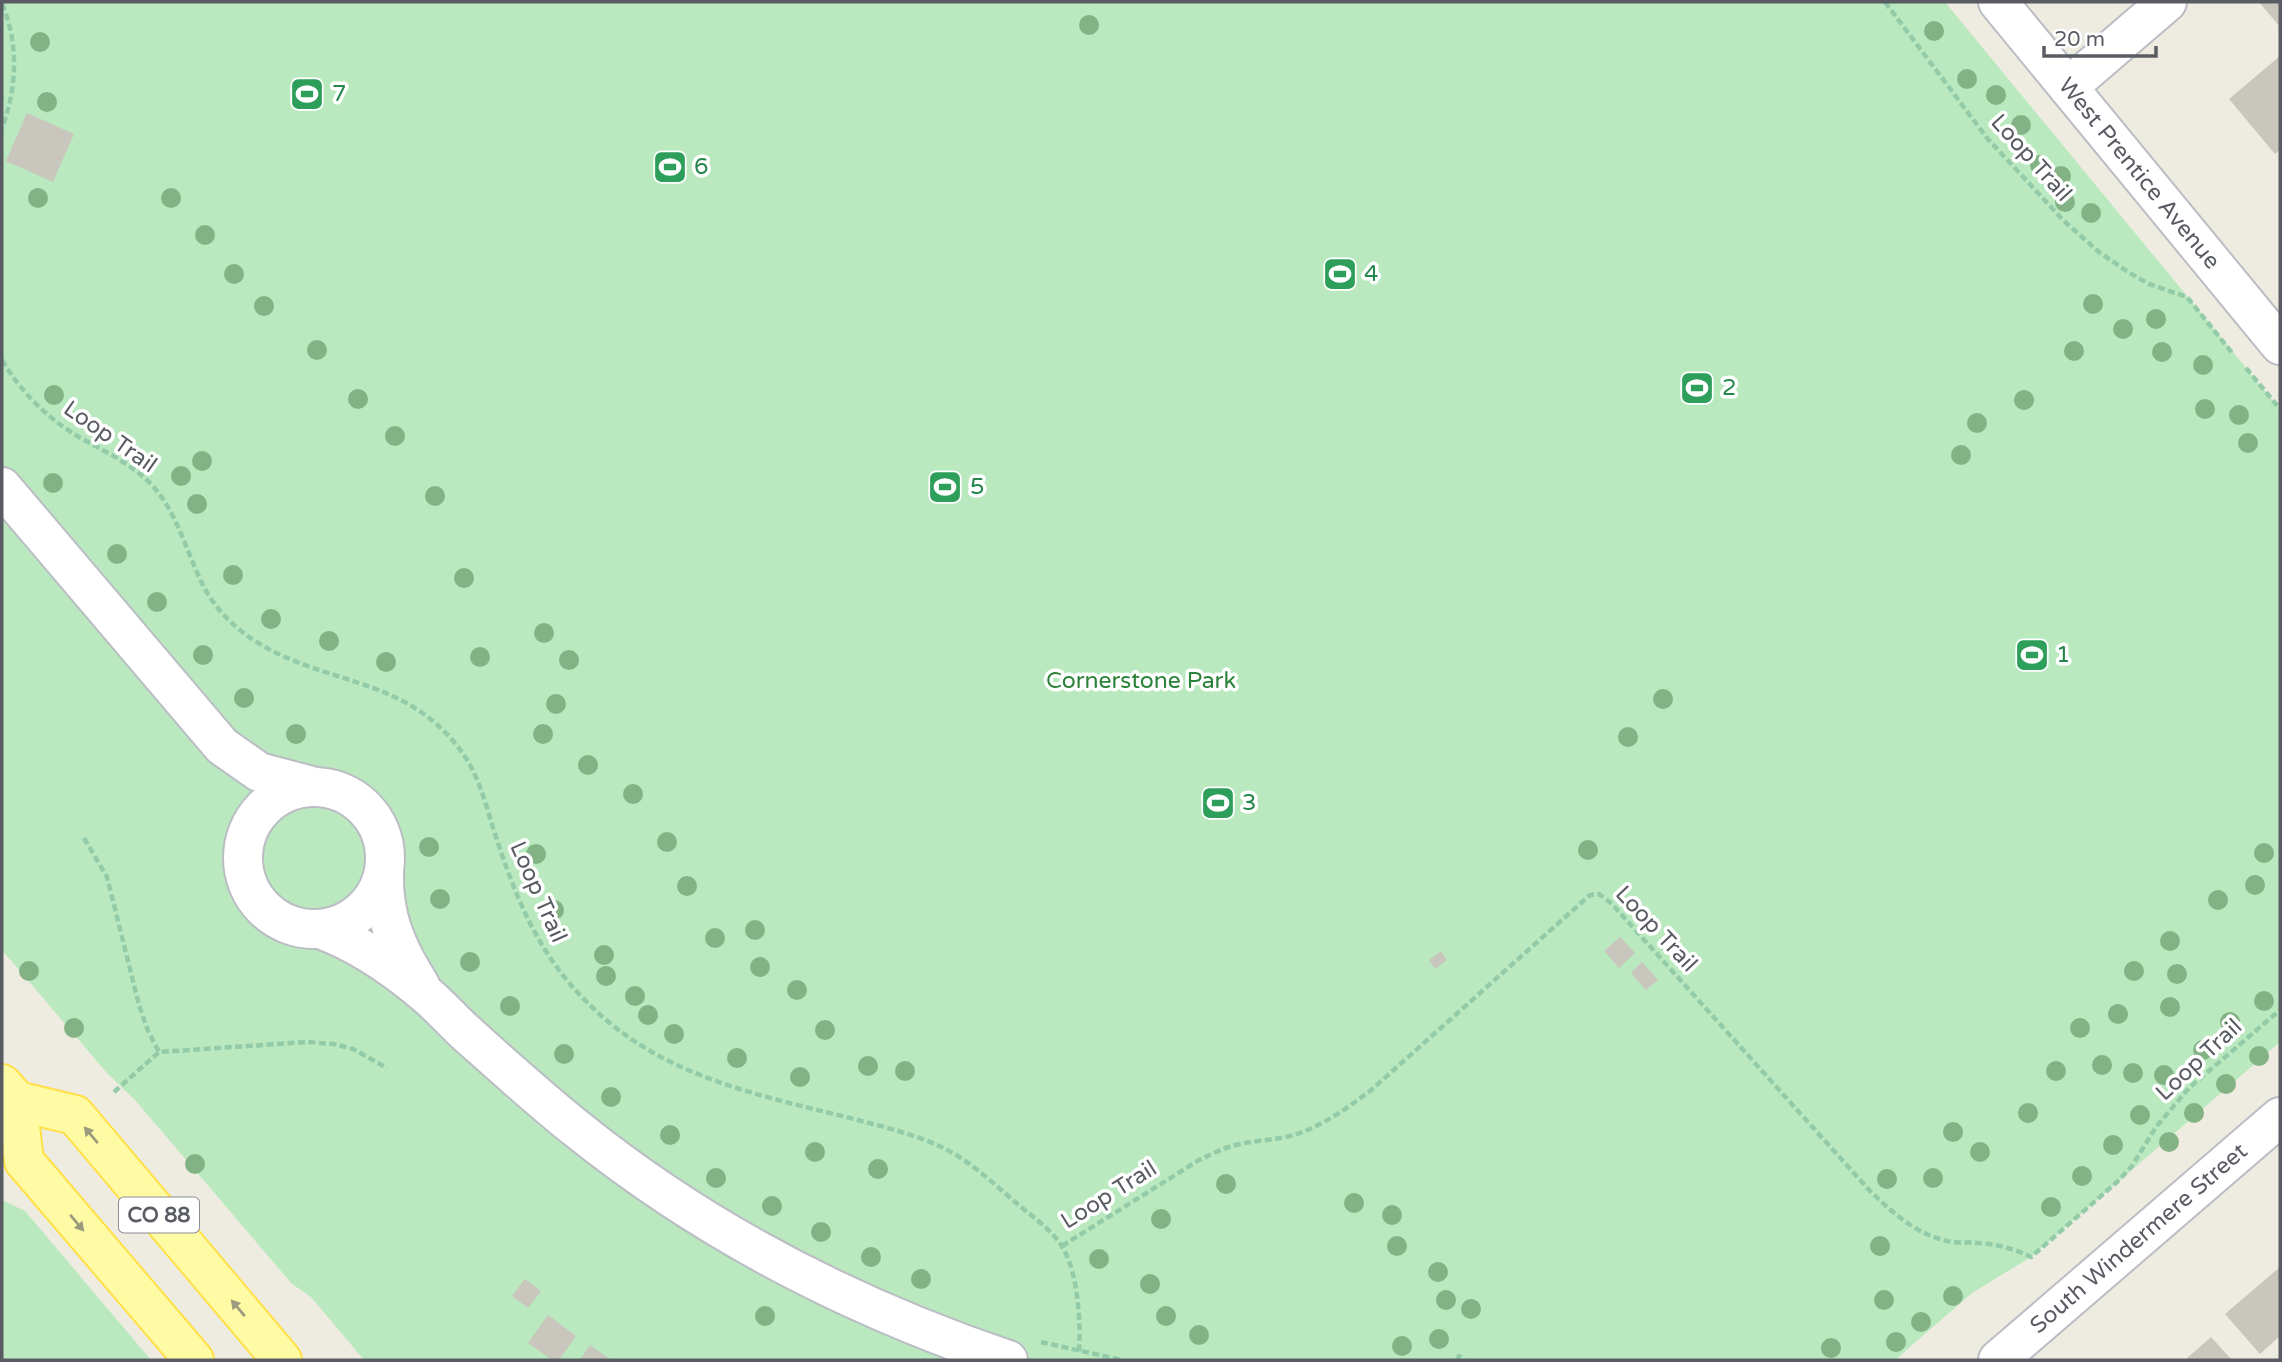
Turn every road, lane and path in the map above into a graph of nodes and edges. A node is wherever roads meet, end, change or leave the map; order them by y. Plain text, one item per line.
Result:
1 (1885, 2) edge
2 (1998, 2) edge
3 (2167, 2) edge
4 (2, 4) edge
5 (2068, 87) junction
6 (2, 128) edge
7 (2186, 297) dead end
8 (2274, 325) edge
9 (2, 360) edge
10 (2, 487) edge
11 (222, 746) junction
12 (312, 786) junction
13 (252, 823) junction
14 (84, 838) dead end
15 (384, 874) junction
16 (320, 929) junction
17 (425, 993) junction
18 (2280, 1010) edge
19 (159, 1052) junction
20 (387, 1068) dead end
21 (114, 1092) dead end
22 (7, 1100) edge
23 (2280, 1117) edge
24 (1062, 1246) junction
25 (194, 1360) edge
26 (282, 1360) edge
27 (1008, 1360) edge
28 (1122, 1360) edge
29 (1457, 1360) edge
30 (1465, 1360) edge
31 (1998, 1360) edge

1 - 7 path, Loop Trail
2 - 5 street, West Prentice Avenue
3 - 5 street
4 - 6 path
5 - 8 street, West Prentice Avenue
9 - 24 path, Loop Trail
10 - 11 street
11 - 12 street
11 - 13 street
12 - 13 street
12 - 15 street
13 - 16 street
14 - 19 path
15 - 16 street
15 - 17 street
16 - 17 street
17 - 27 street
18 - 24 path, Loop Trail
19 - 20 path
19 - 21 path
22 -> 25 main road, CO 88
26 -> 22 main road, CO 88
23 - 31 street, South Windermere Street
24 - 28 path
29 - 30 path

